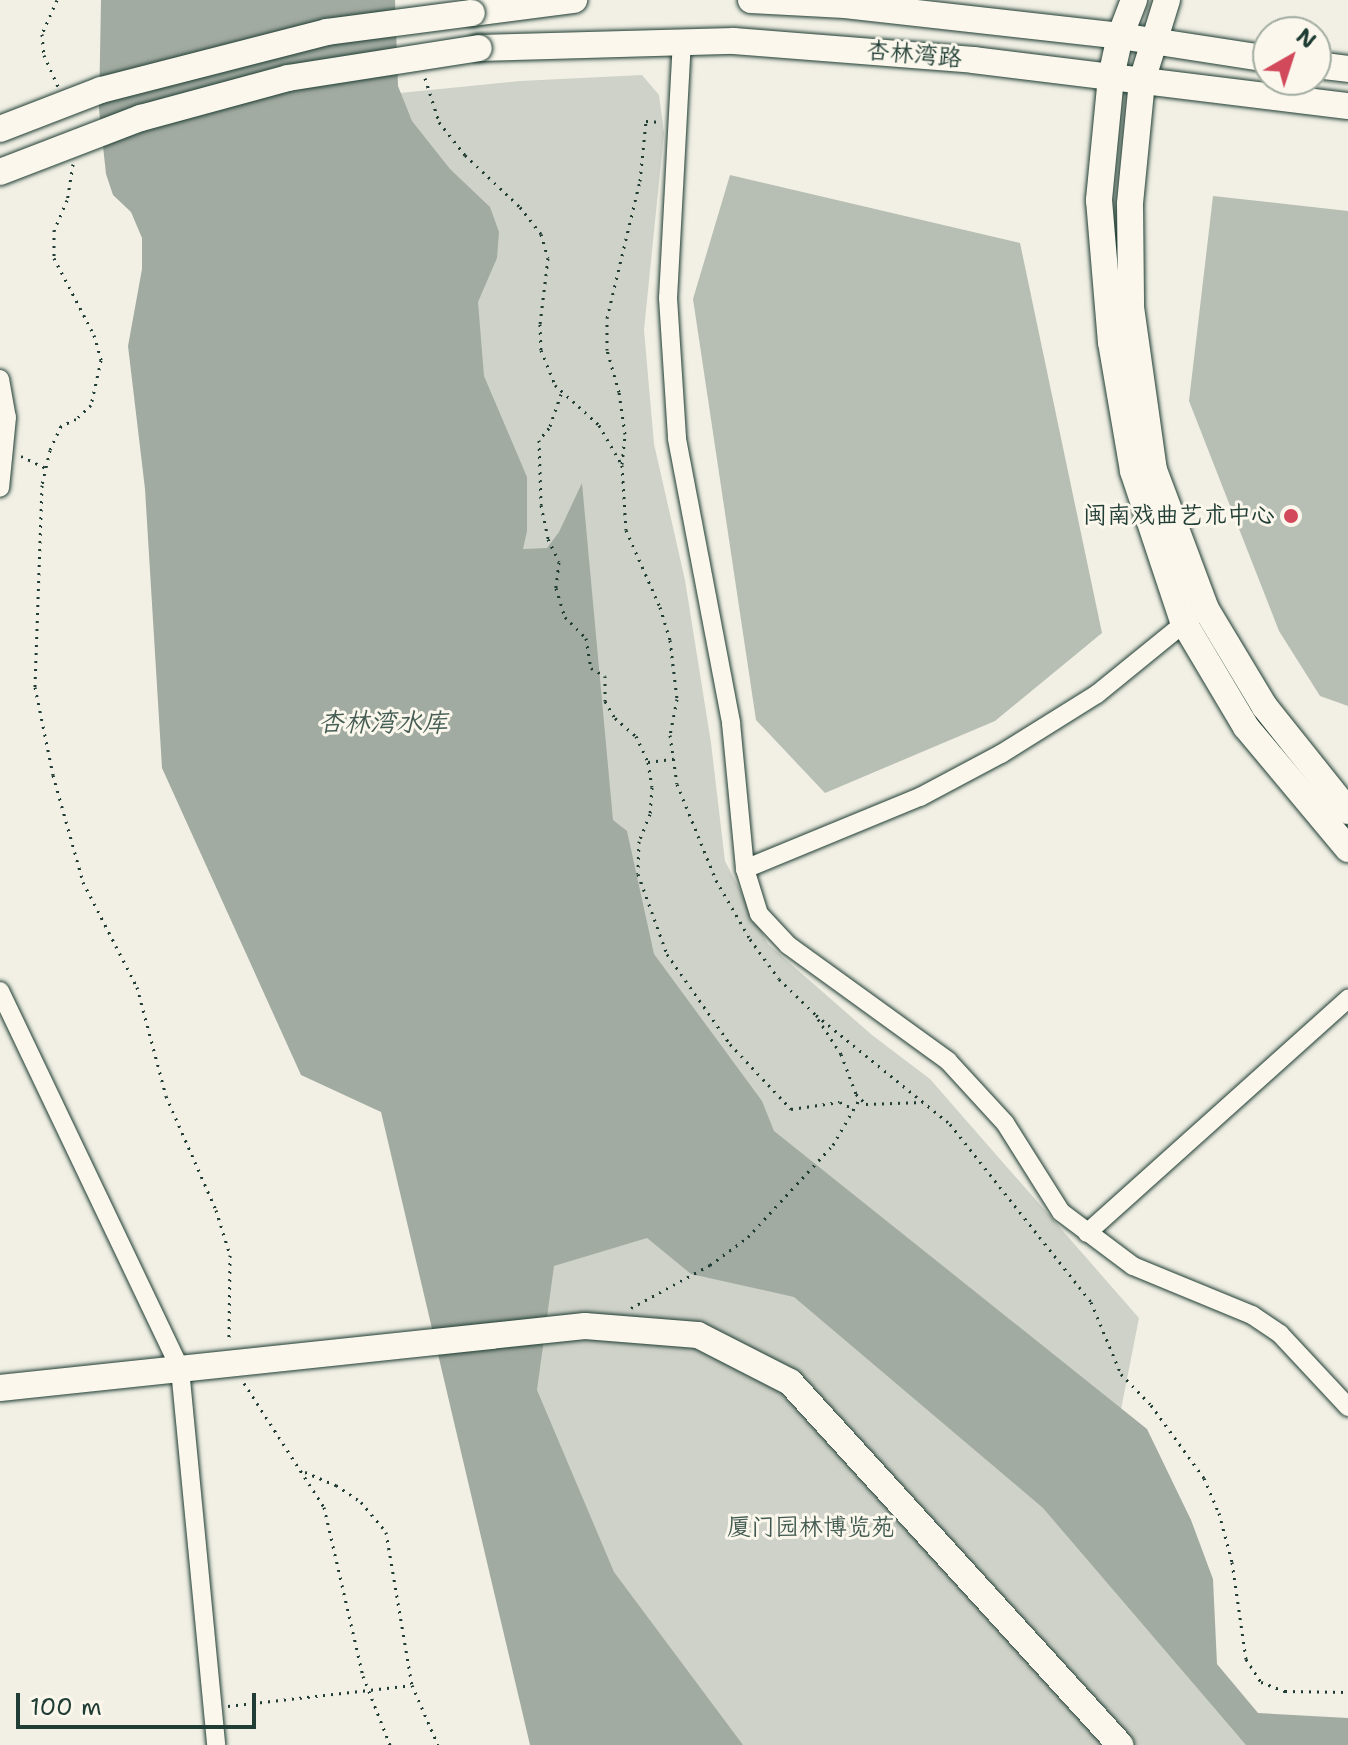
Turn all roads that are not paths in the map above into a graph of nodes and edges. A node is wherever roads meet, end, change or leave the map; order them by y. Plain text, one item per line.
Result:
1 (574, 0) edge
2 (751, 0) edge
3 (1134, 0) edge
4 (1167, 0) edge
5 (1120, 36) junction
6 (682, 40) junction
7 (1153, 42) junction
8 (1252, 57) edge
9 (1111, 77) junction
10 (1142, 81) junction
11 (1348, 106) edge
12 (0, 129) edge
13 (0, 172) edge
14 (0, 379) edge
15 (0, 488) edge
16 (1206, 609) junction
17 (1183, 621) junction
18 (1348, 811) edge
19 (1348, 849) edge
20 (745, 869) junction
21 (0, 991) edge
22 (1348, 999) edge
23 (1087, 1233) junction
24 (180, 1369) junction
25 (0, 1388) edge
26 (1348, 1407) edge
27 (216, 1745) edge
28 (1120, 1745) edge

1 - 12 street, bridge
2 - 5 street, 杏林湾路
3 - 5 street
4 - 7 street
5 - 7 street, 杏林湾路
5 - 9 street
6 - 9 street, 杏林湾路
6 - 13 street, 杏林湾路, bridge
6 - 20 street
7 - 8 street, 杏林湾路
7 - 10 street
9 - 10 street, 杏林湾路
9 - 17 street
10 - 11 street, 杏林湾路
10 - 16 street
14 - 15 street
16 - 17 street
16 - 18 street
17 - 19 street
17 - 20 street
20 - 23 street
21 - 24 street
22 - 23 street
23 - 26 street
24 - 25 street
24 - 27 street
24 - 28 street

